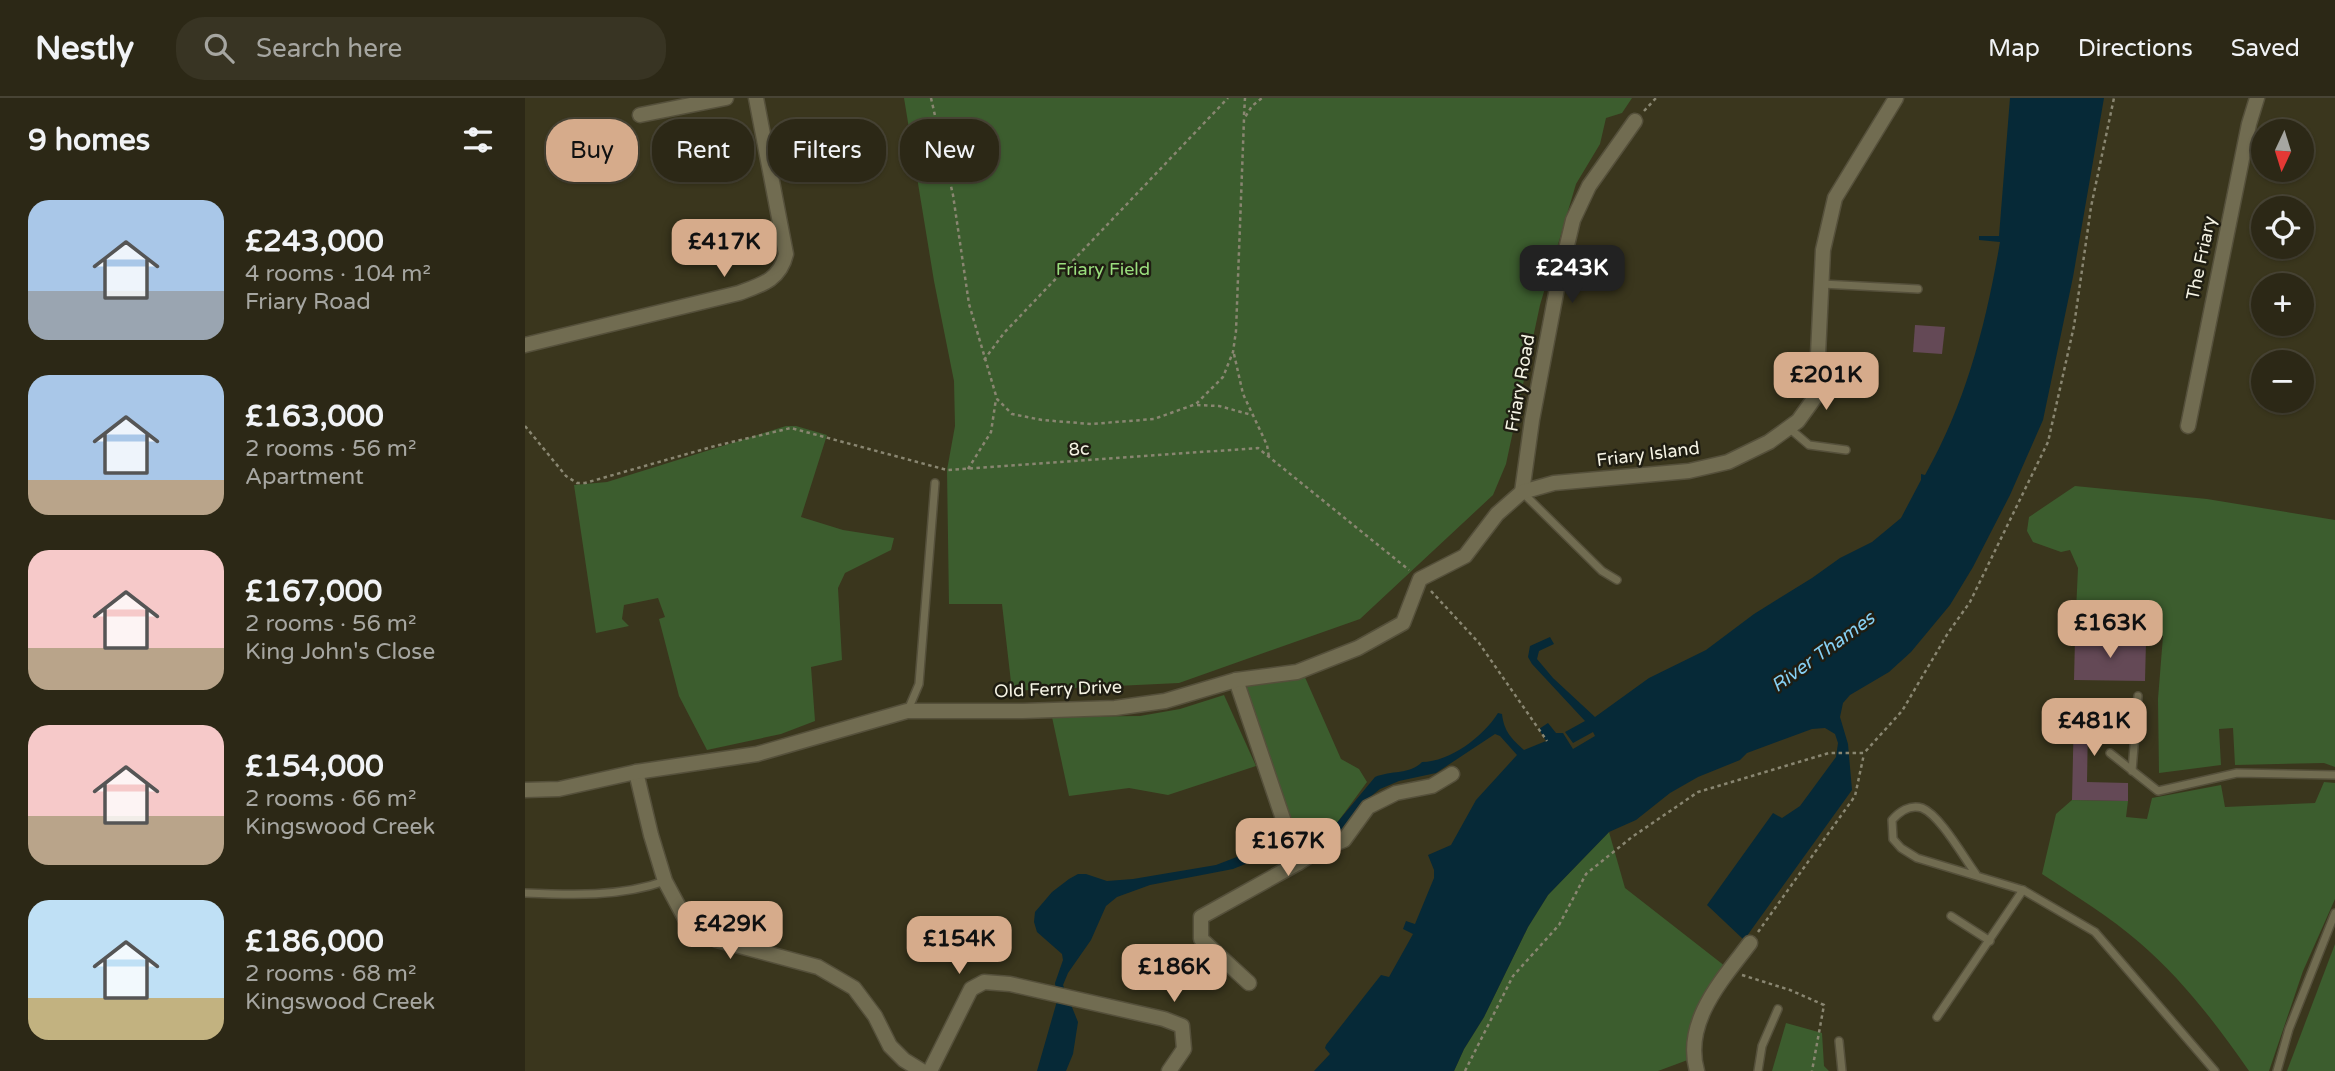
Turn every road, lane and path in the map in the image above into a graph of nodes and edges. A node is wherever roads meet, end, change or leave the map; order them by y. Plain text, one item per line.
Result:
1 (726, 98) edge
2 (756, 98) edge
3 (931, 98) edge
4 (1228, 98) edge
5 (1245, 98) edge
6 (1262, 98) edge
7 (1655, 98) edge
8 (1896, 98) edge
9 (2114, 98) edge
10 (2257, 98) edge
11 (639, 115) dead end
12 (1244, 119) junction
13 (1635, 121) joint
14 (1821, 284) junction
15 (1917, 289) dead end
16 (525, 345) edge
17 (1233, 351) junction
18 (984, 360) junction
19 (996, 398) junction
20 (1195, 404) junction
21 (1252, 415) junction
22 (525, 426) edge
23 (2188, 426) dead end
24 (1789, 428) junction
25 (1846, 450) dead end
26 (1269, 457) junction
27 (968, 469) junction
28 (935, 483) dead end
29 (1522, 492) junction
30 (1420, 579) junction
31 (1617, 580) dead end
32 (1236, 680) junction
33 (2138, 696) dead end
34 (907, 711) junction
35 (1547, 741) dead end
36 (2110, 752) dead end
37 (1864, 753) junction
38 (2132, 771) junction
39 (636, 772) junction
40 (1452, 774) dead end
41 (2335, 775) edge
42 (525, 790) edge
43 (1298, 863) junction
44 (1976, 874) junction
45 (665, 881) junction
46 (2023, 890) junction
47 (525, 893) edge
48 (2335, 913) edge
49 (1951, 916) dead end
50 (1990, 941) junction
51 (1750, 943) joint
52 (1730, 970) junction
53 (1249, 983) dead end
54 (1778, 1009) dead end
55 (1937, 1017) dead end
56 (1839, 1041) dead end
57 (922, 1071) edge
58 (930, 1071) edge
59 (1169, 1071) edge
60 (1465, 1071) edge
61 (1697, 1071) edge
62 (1758, 1071) edge
63 (1812, 1071) edge
64 (1842, 1071) edge
65 (2215, 1071) edge
66 (2277, 1071) edge

1 - 11 street
2 - 16 street
3 - 18 path
4 - 18 path
5 - 12 path
6 - 12 path
7 - 13 path
8 - 14 street, Friary Island
9 - 37 path
10 - 23 street, The Friary
12 - 17 path
13 - 29 street, Friary Road
14 - 15 lane
14 - 24 street, Friary Island
17 - 20 path
17 - 21 path
18 - 19 path
19 - 20 path
19 - 27 path
20 - 21 path
21 - 26 path
22 - 27 path, 8c
24 - 25 lane
24 - 29 street, Friary Island
26 - 27 path, 8c
26 - 30 path, 8c
28 - 34 lane
29 - 30 street
29 - 31 lane
30 - 32 street, Old Ferry Drive
30 - 35 path, 8c
32 - 34 street, Old Ferry Drive
32 - 43 street
33 - 38 lane
34 - 39 street, Old Ferry Drive
36 - 38 lane
37 - 51 path
37 - 60 path
38 - 41 lane
39 - 42 street, Old Ferry Drive
39 - 45 street
40 - 43 street
43 - 53 street
44 - 44 lane
44 - 46 lane
45 - 47 lane
45 - 57 street
46 - 50 lane
46 - 65 lane
48 - 66 lane
49 - 50 lane
50 - 55 lane
51 - 52 street
52 - 61 street
52 - 63 path
54 - 62 lane
56 - 64 lane
58 - 59 street

